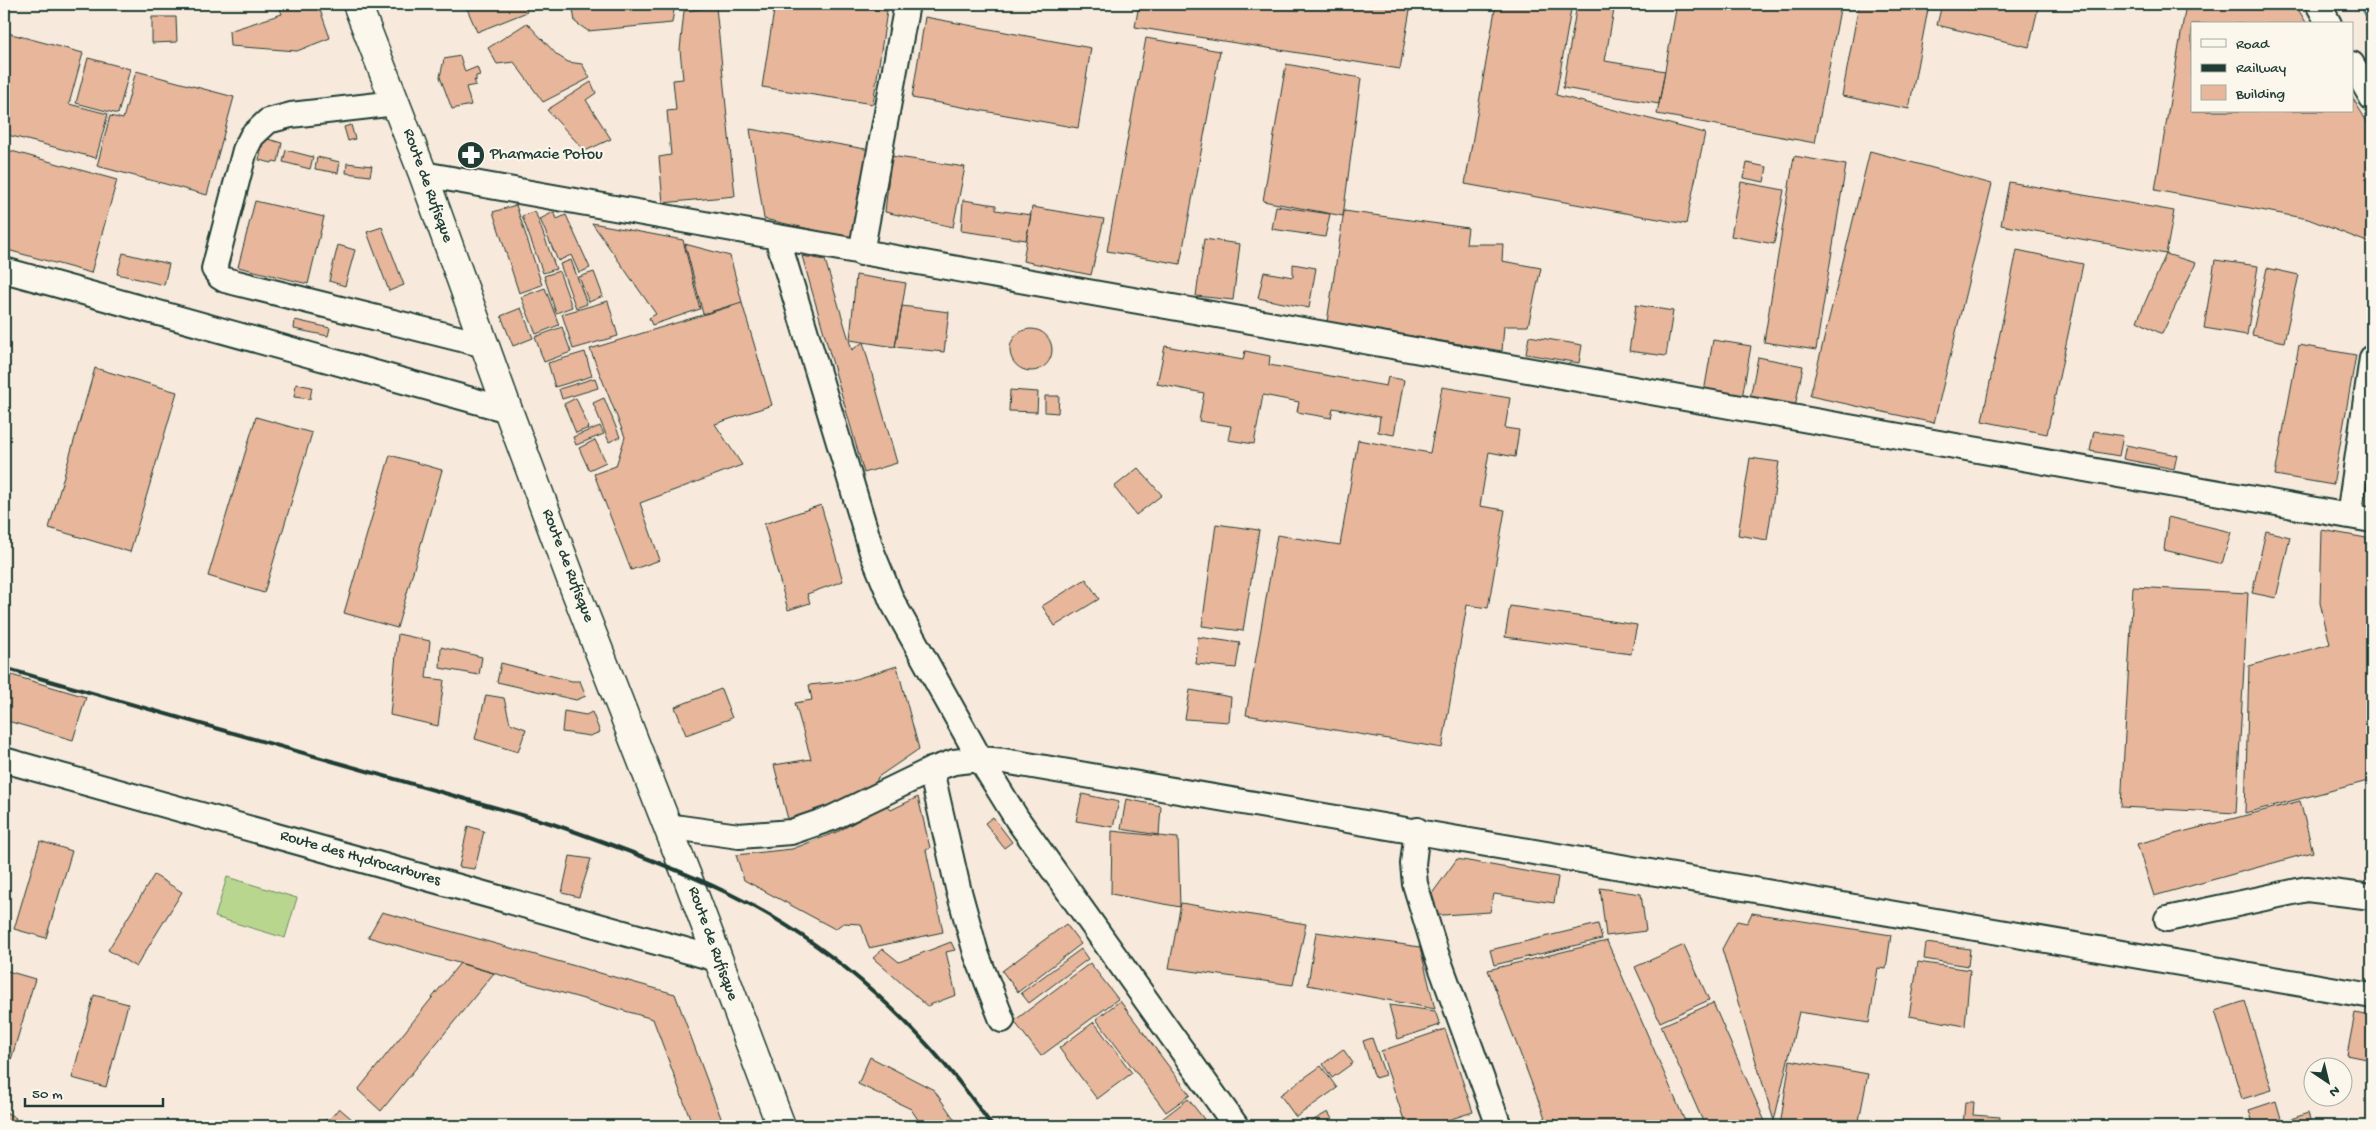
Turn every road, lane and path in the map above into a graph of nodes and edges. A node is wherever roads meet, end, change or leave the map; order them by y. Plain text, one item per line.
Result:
1 (357, 4) edge
2 (907, 4) edge
3 (2318, 4) edge
4 (2328, 22) edge
5 (2354, 67) edge
6 (2372, 98) edge
7 (396, 103) junction
8 (423, 174) junction
9 (777, 237) junction
10 (861, 253) junction
11 (4, 270) edge
12 (485, 345) junction
13 (2372, 358) edge
14 (508, 410) junction
15 (2349, 516) junction
16 (2372, 520) edge
17 (980, 759) junction
18 (4, 760) edge
19 (931, 770) junction
20 (667, 826) junction
21 (1418, 830) junction
22 (2372, 897) edge
23 (2167, 919) dead end
24 (717, 959) junction
25 (2372, 996) edge
26 (1002, 1020) dead end
27 (780, 1126) edge
28 (1236, 1126) edge
29 (1499, 1126) edge

1 - 7 main road, Route de Rufisque
2 - 10 street
3 - 4 street
5 - 6 street
7 - 8 main road, Route de Rufisque
7 - 12 street
8 - 9 street
8 - 12 main road, Route de Rufisque
9 - 10 street
9 - 17 street
10 - 15 street
11 - 14 street
12 - 14 main road, Route de Rufisque
13 - 15 street
14 - 20 main road, Route de Rufisque
15 - 16 street
17 - 19 street
17 - 21 street
17 - 28 street
18 - 24 street, Route des Hydrocarbures
19 - 20 street
19 - 26 street
20 - 24 main road, Route de Rufisque
21 - 25 street
21 - 29 street
22 - 23 street
24 - 27 main road, Route de Rufisque

